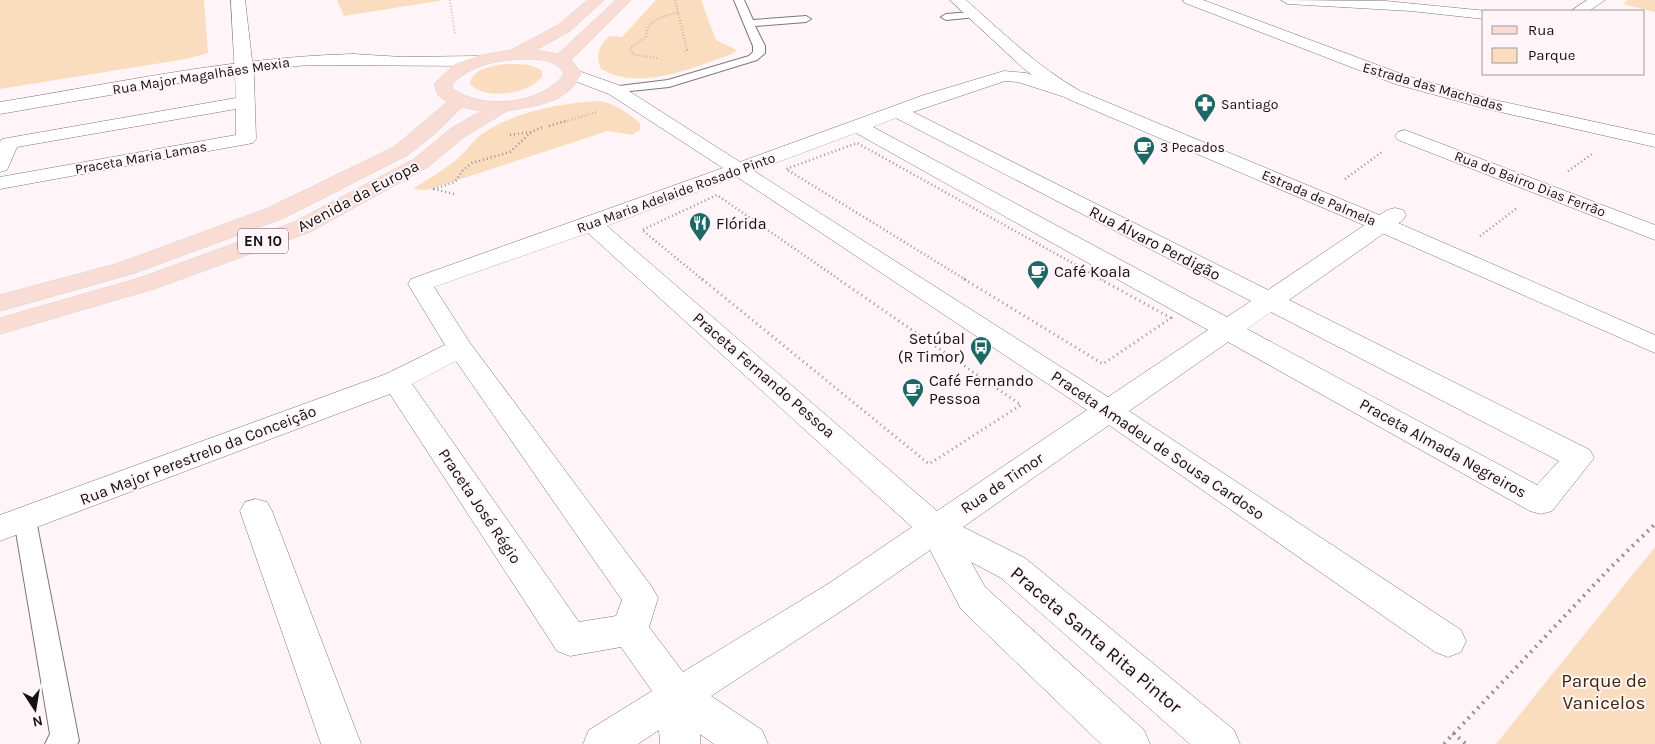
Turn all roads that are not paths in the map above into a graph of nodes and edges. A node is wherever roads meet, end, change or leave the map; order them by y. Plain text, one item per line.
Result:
1 (238, 0) edge
2 (597, 0) edge
3 (624, 0) edge
4 (739, 0) edge
5 (957, 0) edge
6 (1190, 0) edge
7 (1288, 0) edge
8 (1598, 0) edge
9 (1580, 10) edge
10 (972, 15) junction
11 (1482, 15) edge
12 (946, 18) dead end
13 (806, 19) dead end
14 (749, 23) junction
15 (996, 33) junction
16 (1016, 51) junction
17 (515, 55) junction
18 (561, 60) junction
19 (477, 61) junction
20 (402, 62) junction
21 (244, 67) junction
22 (573, 74) junction
23 (443, 84) junction
24 (615, 90) junction
25 (555, 93) junction
26 (1074, 96) junction
27 (930, 99) junction
28 (458, 101) junction
29 (246, 102) junction
30 (503, 106) junction
31 (0, 108) edge
32 (896, 111) junction
33 (856, 125) junction
34 (1405, 136) road end
35 (1655, 140) edge
36 (0, 166) edge
37 (740, 170) junction
38 (0, 183) edge
39 (1041, 185) junction
40 (999, 204) junction
41 (1388, 220) junction
42 (591, 224) junction
43 (1655, 233) edge
44 (1268, 302) junction
45 (0, 303) edge
46 (1655, 325) edge
47 (0, 326) edge
48 (1226, 329) junction
49 (1655, 345) edge
50 (460, 348) junction
51 (396, 380) junction
52 (1109, 411) junction
53 (256, 511) dead end
54 (12, 524) edge
55 (935, 528) junction
56 (630, 630) junction
57 (1448, 641) dead end
58 (678, 696) junction
59 (60, 744) edge
60 (341, 744) edge
61 (603, 744) edge
62 (680, 744) edge
63 (748, 744) edge
64 (1130, 744) edge
65 (1220, 744) edge

1 - 21 street, Praceta Maria Lamas
2 - 17 main road
3 - 18 main road
4 - 14 lane
5 - 10 street, Estrada de Palmela
6 - 35 street, Estrada das Machadas
7 - 11 street
8 - 9 street
10 - 12 lane
10 - 15 street, Estrada de Palmela
13 - 14 lane
14 - 24 lane
15 - 16 street, Estrada de Palmela
15 - 41 street, Estrada de Palmela
16 - 26 street, Estrada de Palmela
16 - 27 street, Rua Maria Adelaide Rosado Pinto
17 - 18 main road
17 - 19 main road
18 - 22 main road
19 - 20 street, Rua Major Magalhães Mexia
19 - 23 main road
20 - 21 street, Rua Major Magalhães Mexia
20 - 23 street
21 - 29 street, Praceta Maria Lamas
21 - 31 street, Rua Major Magalhães Mexia
22 - 24 street, Praceta Amadeu de Sousa Cardoso
22 - 25 main road, Avenida da Europa
23 - 28 main road
24 - 25 street
24 - 37 street, Praceta Amadeu de Sousa Cardoso
25 - 30 main road, Avenida da Europa
26 - 27 street, Rua Maria Adelaide Rosado Pinto
26 - 41 street, Estrada de Palmela
27 - 32 street, Rua Maria Adelaide Rosado Pinto
28 - 30 main road, Avenida da Europa
28 - 45 main road, Avenida da Europa / EN 10
29 - 36 street
29 - 38 street, Praceta Maria Lamas
30 - 47 main road, Avenida da Europa / EN 10
32 - 33 street, Rua Maria Adelaide Rosado Pinto
32 - 39 street, Rua Álvaro Perdigão
33 - 37 street, Rua Maria Adelaide Rosado Pinto
33 - 40 street
34 - 43 street, Rua do Bairro Dias Ferrão
37 - 42 street, Rua Maria Adelaide Rosado Pinto
37 - 52 street, Praceta Amadeu de Sousa Cardoso
39 - 40 street
39 - 44 street, Rua Álvaro Perdigão
40 - 48 street
41 - 44 street, Rua de Timor
41 - 46 street, Estrada de Palmela
41 - 49 street, Estrada de Palmela
42 - 50 street, Rua Maria Adelaide Rosado Pinto
42 - 55 street, Praceta Fernando Pessoa
44 - 48 street, Rua de Timor
44 - 48 street, Praceta Almada Negreiros
48 - 52 street, Rua de Timor
50 - 51 street
50 - 56 street
51 - 54 street, Rua Major Perestrelo da Conceição
51 - 56 street, Praceta José Régio
52 - 55 street, Rua de Timor
52 - 57 street, Praceta Amadeu de Sousa Cardoso
53 - 60 street
54 - 59 lane
55 - 58 street, Rua de Timor
55 - 64 street
55 - 65 street, Praceta Santa Rita Pintor
56 - 58 street
58 - 61 street, Rua de Timor
58 - 62 street
58 - 63 street

